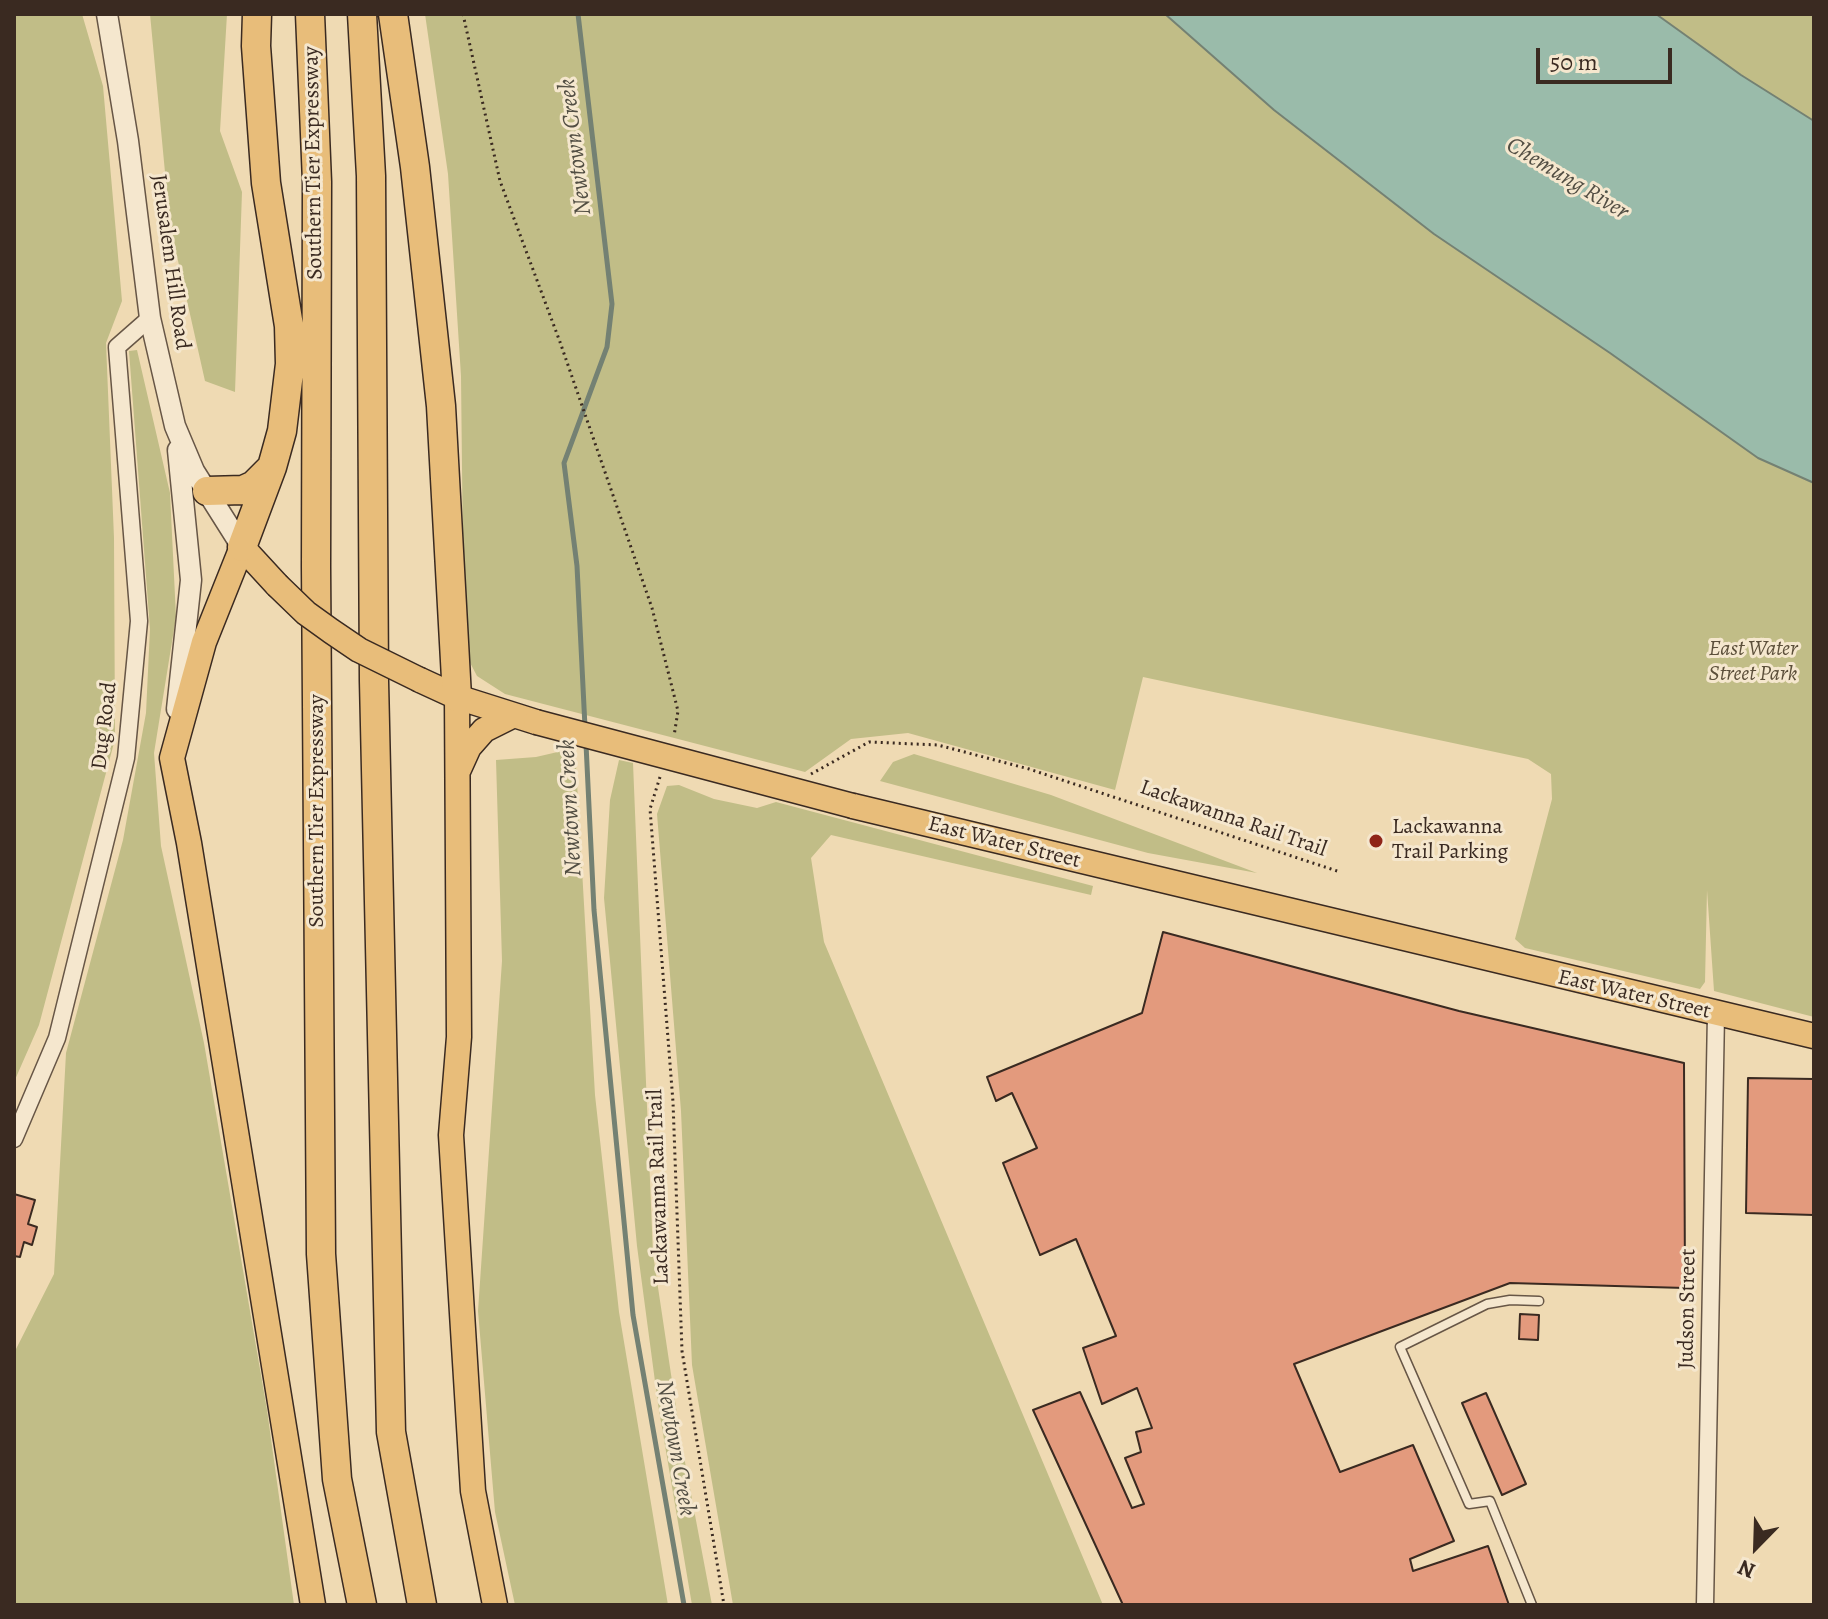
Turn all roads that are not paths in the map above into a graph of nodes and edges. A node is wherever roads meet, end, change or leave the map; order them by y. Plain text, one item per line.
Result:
1 (107, 14) edge
2 (257, 14) edge
3 (310, 14) edge
4 (362, 14) edge
5 (393, 14) edge
6 (150, 318) junction
7 (175, 426) junction
8 (272, 467) junction
9 (207, 491) junction
10 (242, 547) junction
11 (457, 697) junction
12 (512, 716) junction
13 (172, 758) junction
14 (457, 771) junction
15 (1716, 1014) junction
16 (1814, 1036) edge
17 (14, 1139) edge
18 (1539, 1301) dead end
19 (313, 1605) edge
20 (362, 1605) edge
21 (422, 1605) edge
22 (495, 1605) edge
23 (1532, 1605) edge
24 (1705, 1605) edge

1 - 6 street, Jerusalem Hill Road
2 - 8 highway
3 - 20 highway, Southern Tier Expressway
4 - 21 highway
5 - 11 highway
6 - 7 street, Jerusalem Hill Road
6 - 17 street, Dug Road
7 - 9 street, Jerusalem Hill Road
7 - 13 street
8 - 9 highway
8 - 10 highway
9 - 10 street, Jerusalem Hill Road
10 - 11 main road, East Water Street, bridge
10 - 13 main road
11 - 12 main road, East Water Street
11 - 14 main road
12 - 14 main road
12 - 15 main road, East Water Street, bridge
13 - 19 main road
14 - 22 main road
15 - 16 main road, East Water Street
15 - 24 street, Judson Street
18 - 23 lane

